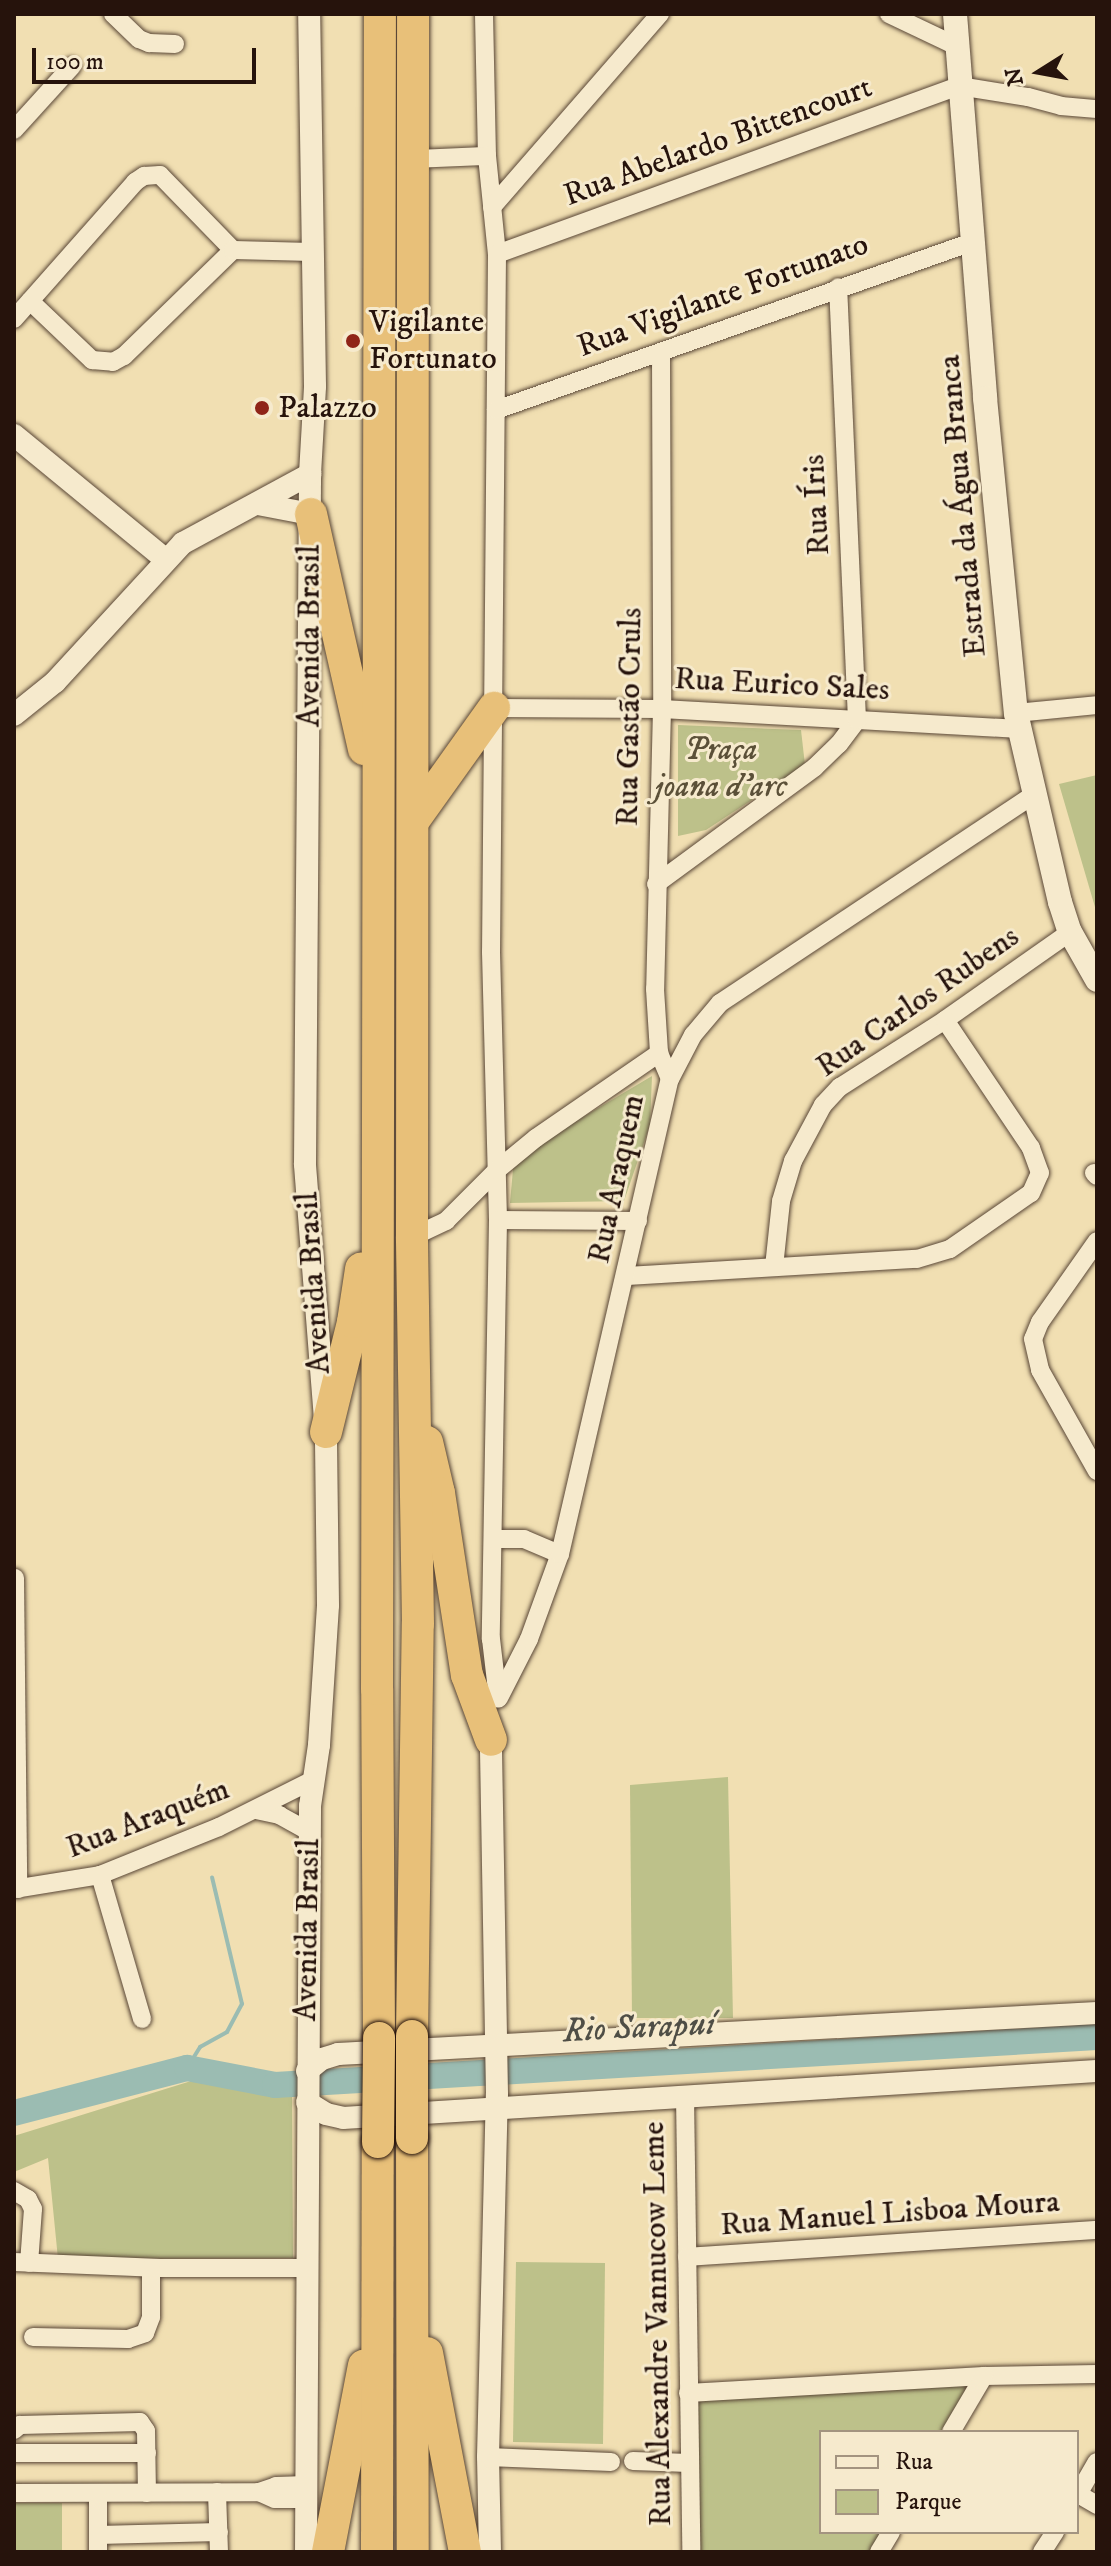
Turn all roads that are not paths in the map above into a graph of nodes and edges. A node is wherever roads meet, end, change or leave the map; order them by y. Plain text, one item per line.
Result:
1 (113, 14) edge
2 (309, 14) edge
3 (380, 14) edge
4 (413, 14) edge
5 (484, 14) edge
6 (660, 14) edge
7 (889, 14) edge
8 (959, 15) edge
9 (175, 44) dead end
10 (956, 46) junction
11 (72, 66) dead end
12 (959, 86) junction
13 (1097, 109) edge
14 (14, 130) edge
15 (487, 156) junction
16 (415, 159) junction
17 (492, 207) junction
18 (972, 242) junction
19 (233, 250) junction
20 (312, 252) junction
21 (497, 254) junction
22 (838, 287) junction
23 (30, 301) junction
24 (14, 319) edge
25 (661, 354) junction
26 (496, 410) junction
27 (14, 435) edge
28 (310, 474) junction
29 (258, 504) junction
30 (311, 514) junction
31 (165, 559) junction
32 (1097, 705) edge
33 (494, 708) junction
34 (662, 709) junction
35 (14, 715) edge
36 (857, 720) junction
37 (1018, 721) junction
38 (1034, 794) junction
39 (414, 820) junction
40 (377, 839) junction
41 (656, 884) junction
42 (1070, 932) junction
43 (1097, 980) edge
44 (945, 1020) junction
45 (659, 1053) junction
46 (670, 1079) junction
47 (377, 1151) junction
48 (497, 1170) junction
49 (498, 1220) junction
50 (638, 1221) junction
51 (412, 1237) junction
52 (1097, 1241) edge
53 (774, 1267) junction
54 (627, 1276) junction
55 (413, 1393) junction
56 (326, 1432) junction
57 (1094, 1455) edge
58 (493, 1539) junction
59 (560, 1554) junction
60 (15, 1578) edge
61 (498, 1699) junction
62 (491, 1740) junction
63 (313, 1780) junction
64 (256, 1810) junction
65 (310, 1832) junction
66 (100, 1875) junction
67 (16, 1889) edge
68 (497, 2006) junction
69 (1097, 2013) edge
70 (142, 2019) dead end
71 (528, 2041) junction
72 (497, 2052) junction
73 (1097, 2071) edge
74 (307, 2086) junction
75 (685, 2095) junction
76 (503, 2111) junction
77 (14, 2191) edge
78 (1097, 2230) edge
79 (687, 2257) junction
80 (21, 2263) edge
81 (151, 2268) junction
82 (307, 2268) junction
83 (412, 2275) junction
84 (379, 2288) junction
85 (33, 2337) dead end
86 (1097, 2374) edge
87 (984, 2376) junction
88 (688, 2393) junction
89 (14, 2430) edge
90 (952, 2430) edge
91 (14, 2453) edge
92 (147, 2453) junction
93 (488, 2457) junction
94 (633, 2461) dead end
95 (611, 2462) dead end
96 (1097, 2462) edge
97 (689, 2463) junction
98 (217, 2492) junction
99 (307, 2492) junction
100 (14, 2493) edge
101 (147, 2493) junction
102 (1079, 2493) edge
103 (98, 2494) junction
104 (1079, 2496) edge
105 (1097, 2505) edge
106 (219, 2532) junction
107 (890, 2534) edge
108 (1054, 2534) edge
109 (98, 2544) edge
110 (219, 2552) edge
111 (306, 2552) edge
112 (328, 2552) edge
113 (377, 2552) edge
114 (413, 2552) edge
115 (465, 2552) edge
116 (490, 2552) edge
117 (691, 2552) edge
118 (879, 2552) edge
119 (1042, 2552) edge

1 - 9 street
2 - 20 street, Avenida Brasil
3 - 40 highway, Avenida Brasil
4 - 16 highway
5 - 15 street
6 - 17 street
7 - 10 street
8 - 10 main road, Estrada da Água Branca
10 - 12 main road, Estrada da Água Branca
11 - 14 street
12 - 13 street
12 - 18 main road, Estrada da Água Branca
12 - 21 street, Rua Abelardo Bittencourt
15 - 16 street
15 - 17 street
16 - 39 highway
17 - 21 street
18 - 22 street, Rua Vigilante Fortunato
18 - 37 main road, Estrada da Água Branca
19 - 20 street
19 - 23 street
19 - 23 street
20 - 28 street, Avenida Brasil
21 - 26 street
22 - 25 street, Rua Vigilante Fortunato
22 - 36 street, Rua Íris
23 - 24 street
25 - 26 street, Rua Vigilante Fortunato
25 - 34 street, Rua Gastão Cruls
26 - 33 street
27 - 31 street
28 - 29 street
28 - 30 street, Avenida Brasil
29 - 30 street
29 - 31 street
30 - 40 highway
30 - 56 street, Avenida Brasil
31 - 35 street
32 - 37 street, Rua Eurico Sales
33 - 34 street, Rua Eurico Sales
33 - 39 highway
33 - 48 street
34 - 36 street, Rua Eurico Sales
34 - 41 street, Rua Gastão Cruls
36 - 37 street, Rua Eurico Sales
36 - 41 street
37 - 38 main road, Estrada da Água Branca
38 - 42 main road, Estrada da Água Branca
38 - 46 street, Rua Araquem
39 - 51 highway
40 - 47 highway, Avenida Brasil
41 - 45 street, Rua Gastão Cruls
42 - 43 main road, Estrada da Água Branca
42 - 44 street, Rua Carlos Rubens
44 - 53 street, Rua Carlos Rubens
44 - 53 street
45 - 46 street, Rua Gastão Cruls
45 - 48 street
46 - 50 street, Rua Araquem
47 - 56 highway
47 - 84 highway, Avenida Brasil, bridge
48 - 49 street
48 - 51 street
49 - 50 street
49 - 58 street
50 - 54 street, Rua Araquem
51 - 55 highway
52 - 57 street
53 - 54 street
54 - 59 street, Rua Araquem
55 - 62 highway
55 - 83 highway, bridge
56 - 63 street, Avenida Brasil
58 - 59 street
58 - 61 street
59 - 61 street, Rua Araquem
60 - 67 street
61 - 62 street, Rua Araquem
62 - 68 street
63 - 64 street, Rua Araquém
63 - 65 street, Avenida Brasil
64 - 65 street, Rua Araquém
64 - 66 street, Rua Araquém
65 - 74 street, Avenida Brasil
66 - 67 street, Rua Araquém
66 - 70 street
68 - 71 street
68 - 72 street
69 - 71 street
71 - 72 street
72 - 74 street
72 - 76 street
73 - 75 street
74 - 76 street
74 - 82 street, Avenida Brasil
75 - 76 street
75 - 79 street, Rua Alexandre Vannucow Leme
76 - 93 street
77 - 80 street
78 - 79 street, Rua Manuel Lisboa Moura
79 - 88 street, Rua Alexandre Vannucow Leme
80 - 81 street
81 - 82 street
81 - 85 street
82 - 99 street, Avenida Brasil
83 - 114 highway
83 - 115 highway
84 - 112 highway
84 - 113 highway, Avenida Brasil
86 - 87 street
87 - 88 street
87 - 90 street
88 - 97 street, Rua Alexandre Vannucow Leme
89 - 92 street
91 - 92 street
92 - 101 street
93 - 95 street
93 - 116 street
94 - 97 street
96 - 102 street
97 - 117 street, Rua Alexandre Vannucow Leme
98 - 99 street
98 - 101 street
98 - 106 street
99 - 111 street, Avenida Brasil
100 - 103 street
101 - 103 street
103 - 109 street
104 - 105 street
106 - 109 street
106 - 110 street
107 - 118 street
108 - 119 street

